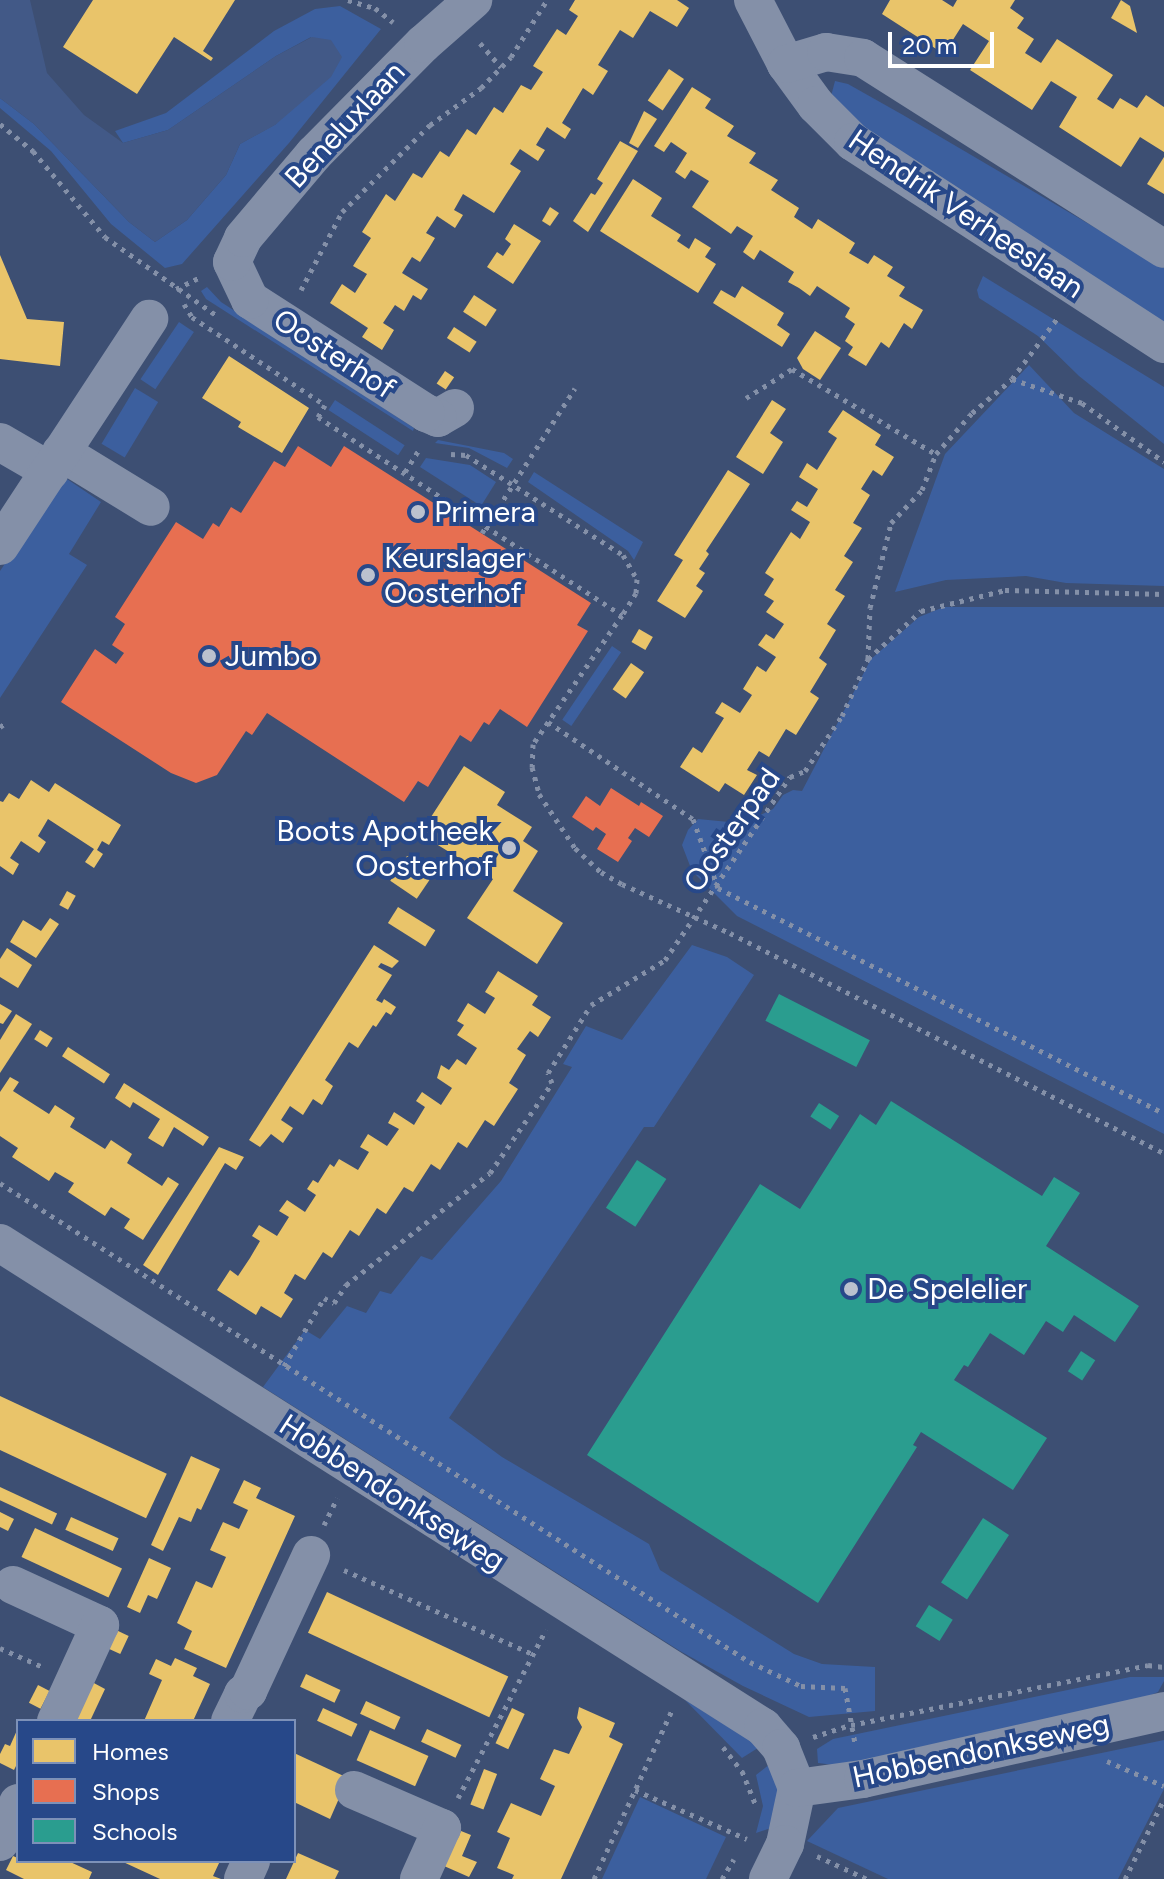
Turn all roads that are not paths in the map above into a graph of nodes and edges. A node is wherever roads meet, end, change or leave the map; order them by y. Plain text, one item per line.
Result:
1 (473, 0) edge
2 (753, 0) edge
3 (786, 64) junction
4 (1164, 249) edge
5 (232, 262) joint
6 (149, 319) dead end
7 (1164, 344) edge
8 (455, 408) dead end
9 (0, 442) edge
10 (55, 461) junction
11 (151, 507) dead end
12 (0, 546) edge
13 (0, 1243) edge
14 (311, 1555) road end
15 (13, 1585) dead end
16 (1164, 1711) edge
17 (57, 1719) edge
18 (231, 1719) edge
19 (797, 1788) junction
20 (354, 1790) dead end
21 (419, 1879) edge
22 (768, 1879) edge

1 - 5 street, Beneluxlaan
2 - 3 street, Hendrik Verheeslaan
3 - 4 street
3 - 7 street, Hendrik Verheeslaan
5 - 8 street, Oosterhof
6 - 10 street
9 - 10 street
10 - 11 street
10 - 12 street
13 - 19 street, Hobbendonkseweg
14 - 18 street
15 - 17 street
16 - 19 street, Hobbendonkseweg
19 - 22 street
20 - 21 street

